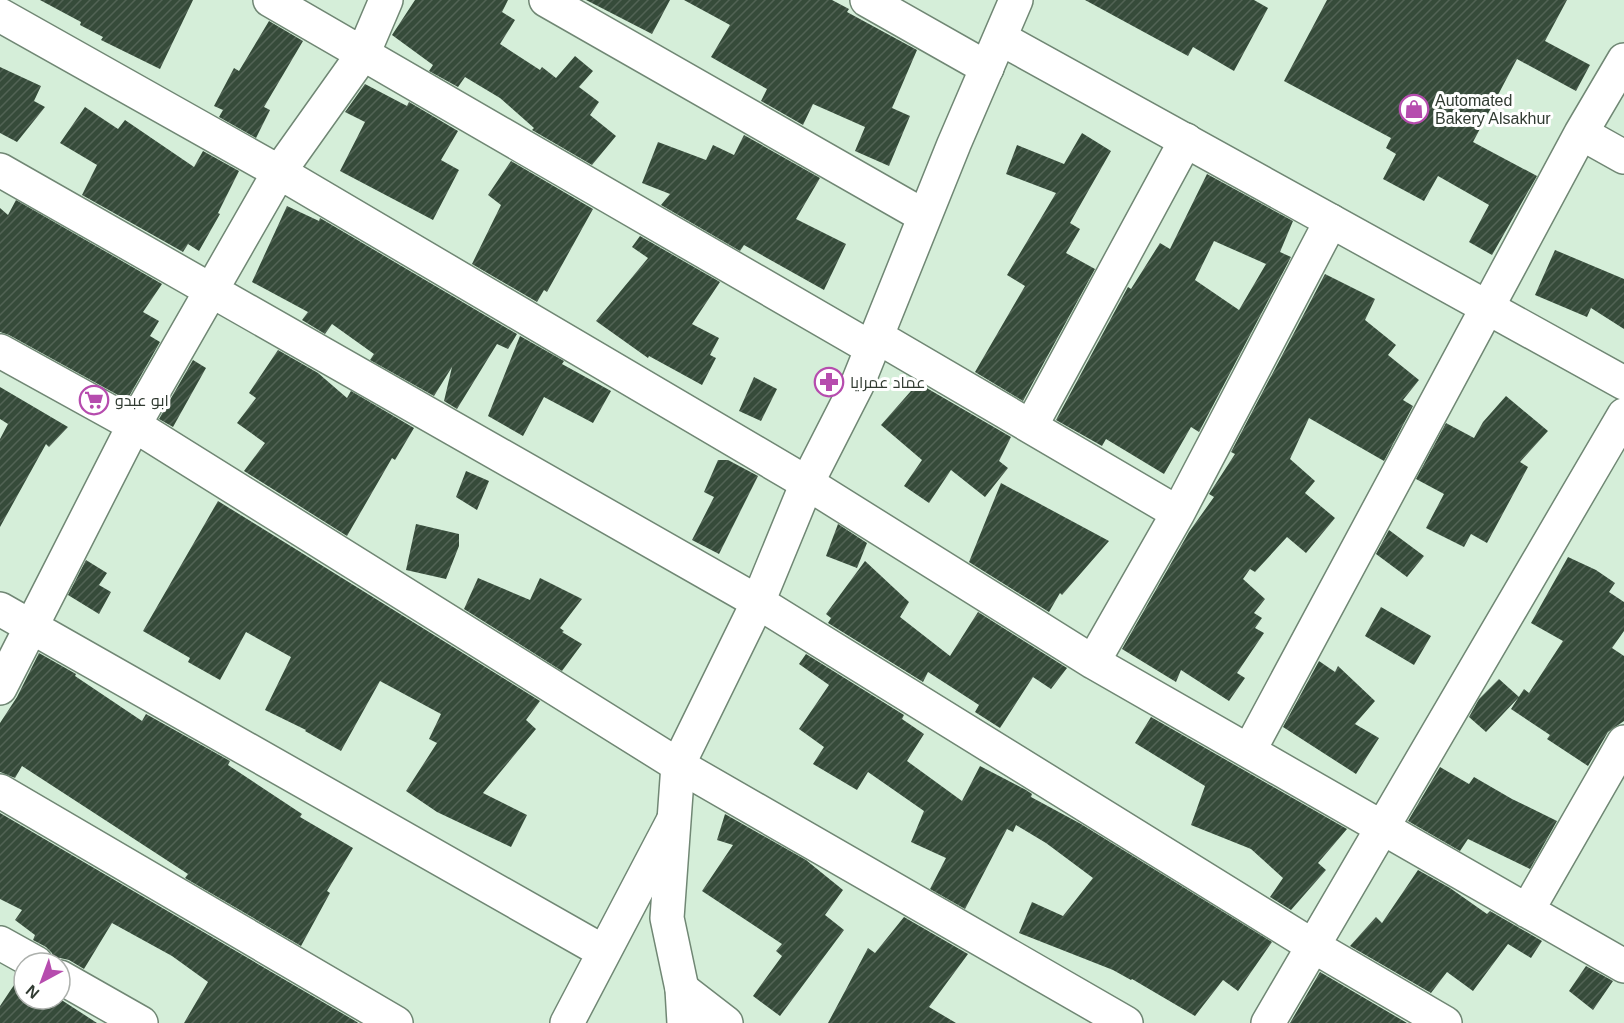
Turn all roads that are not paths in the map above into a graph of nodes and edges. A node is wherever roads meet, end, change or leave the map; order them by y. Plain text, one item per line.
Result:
1 (270, 0) edge
2 (386, 0) edge
3 (546, 0) edge
4 (867, 0) edge
5 (1016, 0) edge
6 (0, 15) edge
7 (1000, 38) junction
8 (363, 54) junction
9 (1624, 60) edge
10 (987, 68) junction
11 (1581, 133) junction
12 (1186, 140) junction
13 (1624, 157) edge
14 (0, 170) edge
15 (279, 172) junction
16 (924, 216) junction
17 (1331, 221) junction
18 (212, 289) junction
19 (1488, 307) junction
20 (874, 342) junction
21 (0, 351) edge
22 (1624, 383) edge
23 (1624, 415) edge
24 (134, 425) junction
25 (1031, 426) junction
26 (807, 483) junction
27 (1178, 513) junction
28 (758, 602) junction
29 (0, 609) edge
30 (30, 627) junction
31 (1093, 662) junction
32 (0, 688) edge
33 (1624, 742) edge
34 (1249, 751) junction
35 (678, 765) junction
36 (0, 791) edge
37 (673, 821) junction
38 (1382, 827) junction
39 (1527, 911) junction
40 (0, 943) edge
41 (1313, 946) junction
42 (14, 951) edge
43 (604, 952) junction
44 (1624, 966) edge
45 (72, 984) edge
46 (682, 989) junction
47 (141, 1023) edge
48 (396, 1023) edge
49 (567, 1023) edge
50 (684, 1023) edge
51 (726, 1023) edge
52 (1126, 1023) edge
53 (1268, 1023) edge
54 (1445, 1023) edge

1 - 8 street
2 - 8 street
3 - 16 street
4 - 10 street
5 - 7 street
6 - 15 street
7 - 10 street
7 - 12 street
8 - 15 street
8 - 20 street
9 - 11 street
10 - 16 street
11 - 13 street
11 - 19 street
12 - 17 street
12 - 25 street
14 - 18 street
15 - 18 street
15 - 26 street
16 - 20 street
17 - 19 street
17 - 27 street
18 - 24 street
18 - 28 street
19 - 22 street
19 - 34 street
20 - 25 street
20 - 26 street
21 - 24 street
23 - 38 street
24 - 30 street
24 - 35 street
25 - 27 street
26 - 28 street
26 - 31 street
27 - 31 street
28 - 35 street
28 - 41 street
29 - 30 street
30 - 32 street
30 - 43 street
31 - 34 street
33 - 39 street
34 - 38 street
35 - 37 street
35 - 52 street
36 - 48 street
37 - 43 street
37 - 46 street
38 - 39 street
38 - 41 street
39 - 44 street
40 - 42 street
41 - 53 street
41 - 54 street
43 - 49 street
45 - 47 street
46 - 50 street
46 - 51 street

